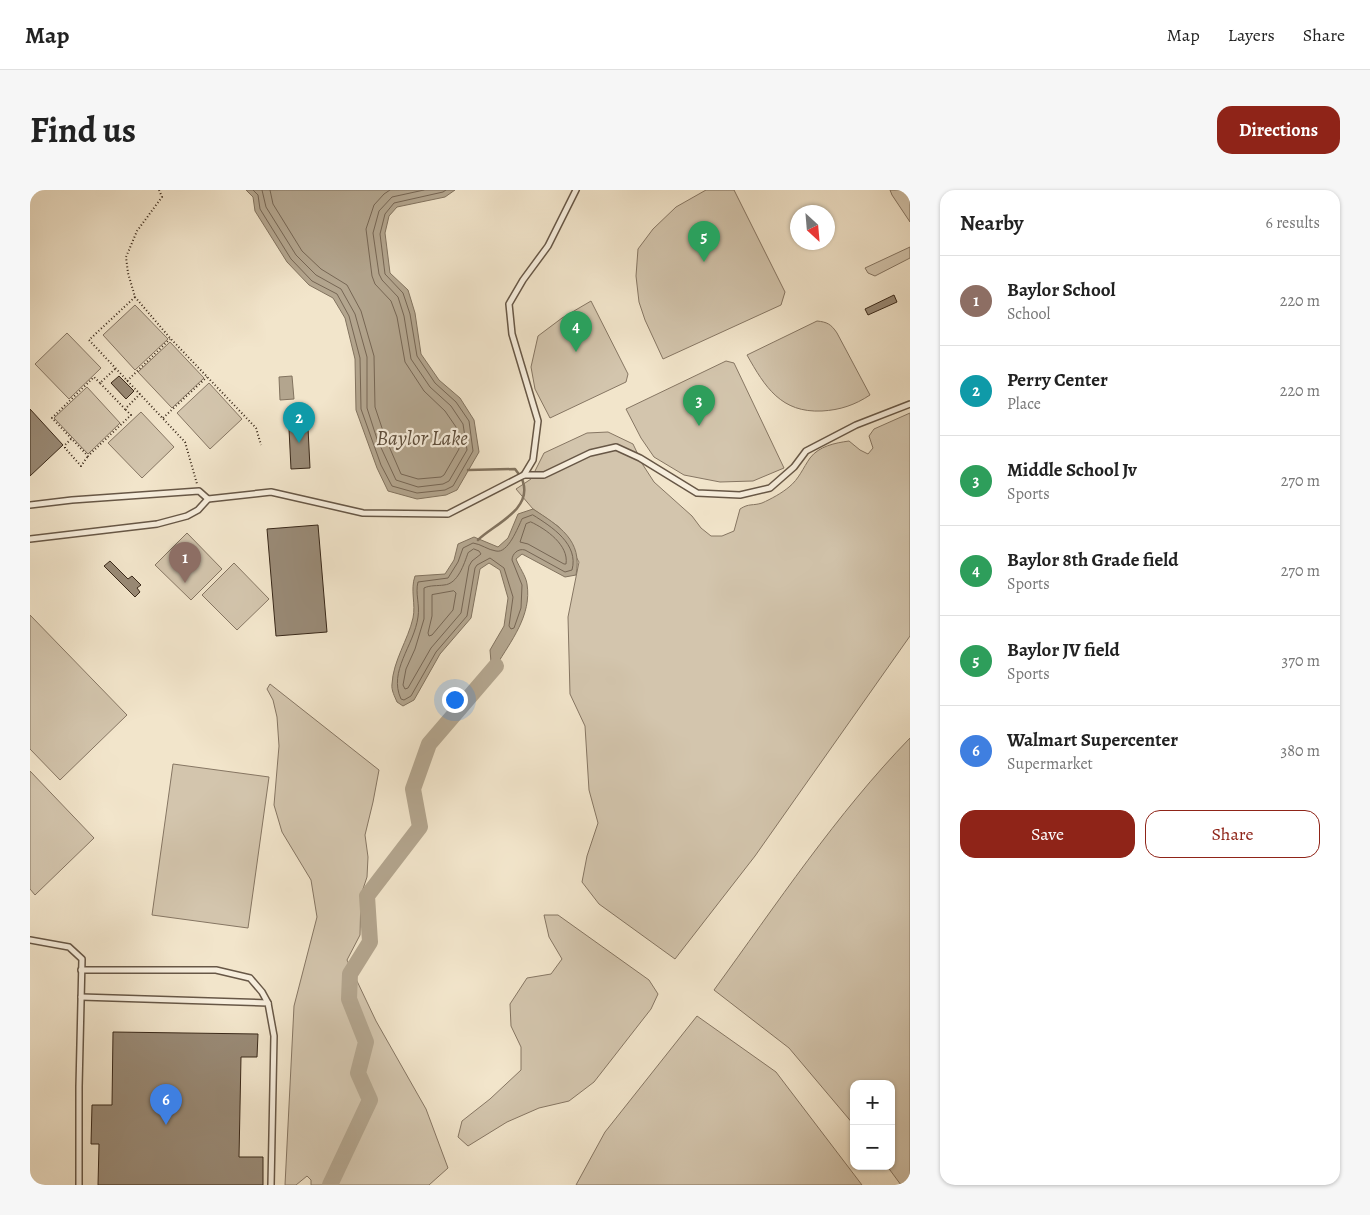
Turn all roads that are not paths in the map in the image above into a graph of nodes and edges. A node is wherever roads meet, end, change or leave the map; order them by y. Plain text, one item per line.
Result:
1 (576, 190) edge
2 (910, 404) edge
3 (524, 475) junction
4 (208, 499) junction
5 (30, 505) edge
6 (30, 539) edge
7 (30, 940) edge
8 (81, 970) junction
9 (80, 997) junction
10 (268, 1003) junction
11 (79, 1185) edge
12 (271, 1185) edge

1 - 3 lane
2 - 3 lane
3 - 4 lane
4 - 5 lane
4 - 6 lane
7 - 8 lane
8 - 9 lane
8 - 10 lane
9 - 10 lane
9 - 11 lane
10 - 12 lane

